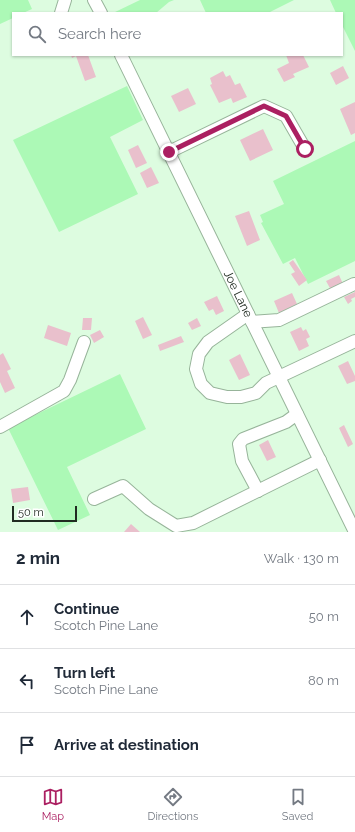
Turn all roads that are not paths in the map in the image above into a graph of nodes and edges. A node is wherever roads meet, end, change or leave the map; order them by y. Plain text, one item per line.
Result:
1 (65, 0) edge
2 (94, 0) edge
3 (61, 12) edge
4 (100, 12) edge
5 (121, 56) edge
6 (305, 149) dead end
7 (169, 152) junction
8 (354, 284) edge
9 (250, 318) junction
10 (355, 341) edge
11 (84, 342) dead end
12 (279, 378) junction
13 (297, 414) junction
14 (0, 427) edge
15 (320, 460) junction
16 (258, 491) junction
17 (94, 499) dead end
18 (355, 532) edge

1 - 3 street
2 - 4 street
5 - 7 street, Joe Lane
6 - 7 street
7 - 9 street, Joe Lane
8 - 9 street
9 - 12 street, Joe Lane
9 - 12 street
10 - 12 street
11 - 14 street
12 - 13 street, Joe Lane
13 - 15 street, Joe Lane
13 - 16 street
15 - 16 street
15 - 18 street, Joe Lane
16 - 17 street

